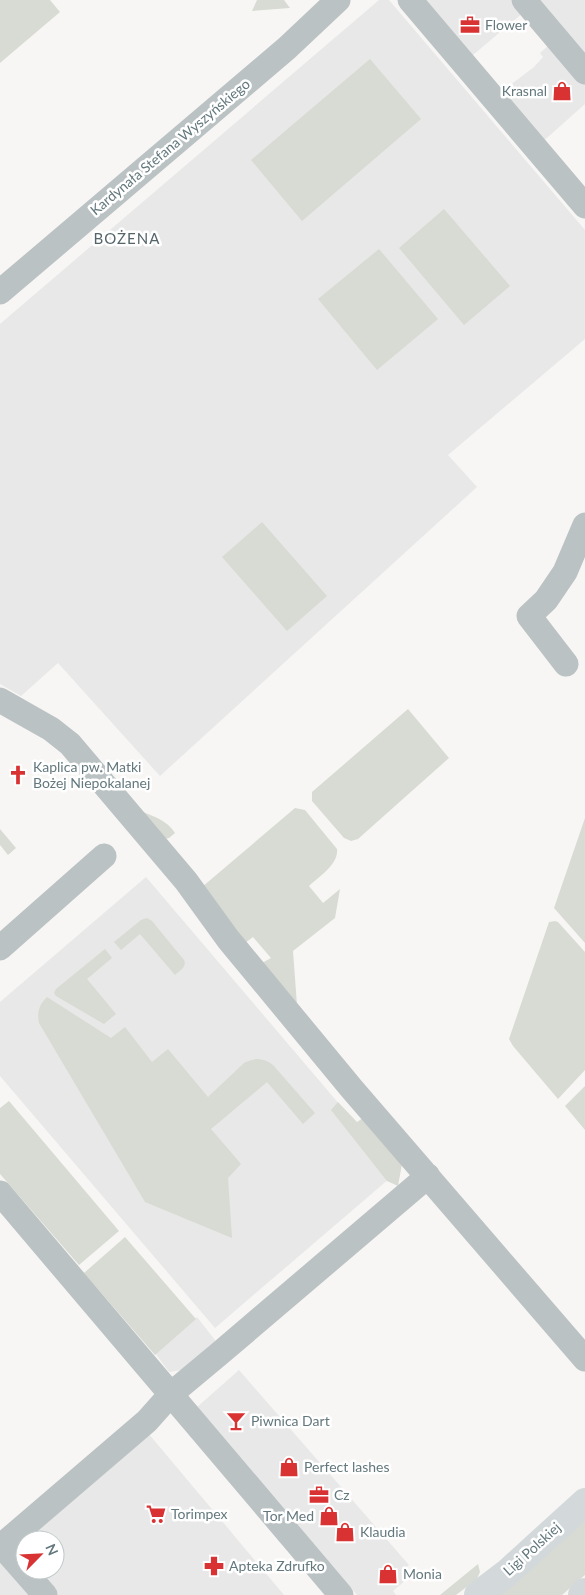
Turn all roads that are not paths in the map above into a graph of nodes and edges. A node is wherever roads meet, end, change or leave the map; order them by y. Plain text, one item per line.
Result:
1 (338, 0) edge
2 (410, 0) edge
3 (524, 0) edge
4 (585, 72) edge
5 (585, 206) edge
6 (0, 292) edge
7 (585, 525) edge
8 (566, 664) dead end
9 (0, 700) edge
10 (104, 856) dead end
11 (0, 948) edge
12 (428, 1176) junction
13 (0, 1193) edge
14 (585, 1358) edge
15 (171, 1394) junction
16 (585, 1502) edge
17 (1, 1546) edge
18 (585, 1592) edge
19 (45, 1595) edge
20 (340, 1595) edge
21 (478, 1595) edge
22 (582, 1595) edge

1 - 6 street, Kardynała Stefana Wyszyńskiego
2 - 5 street
3 - 4 street
7 - 8 street
9 - 12 street
10 - 11 street
12 - 14 street
12 - 15 street
13 - 15 street
15 - 17 street
15 - 20 street
16 - 21 main road, Ligi Polskiej
17 - 19 street
18 - 22 main road

